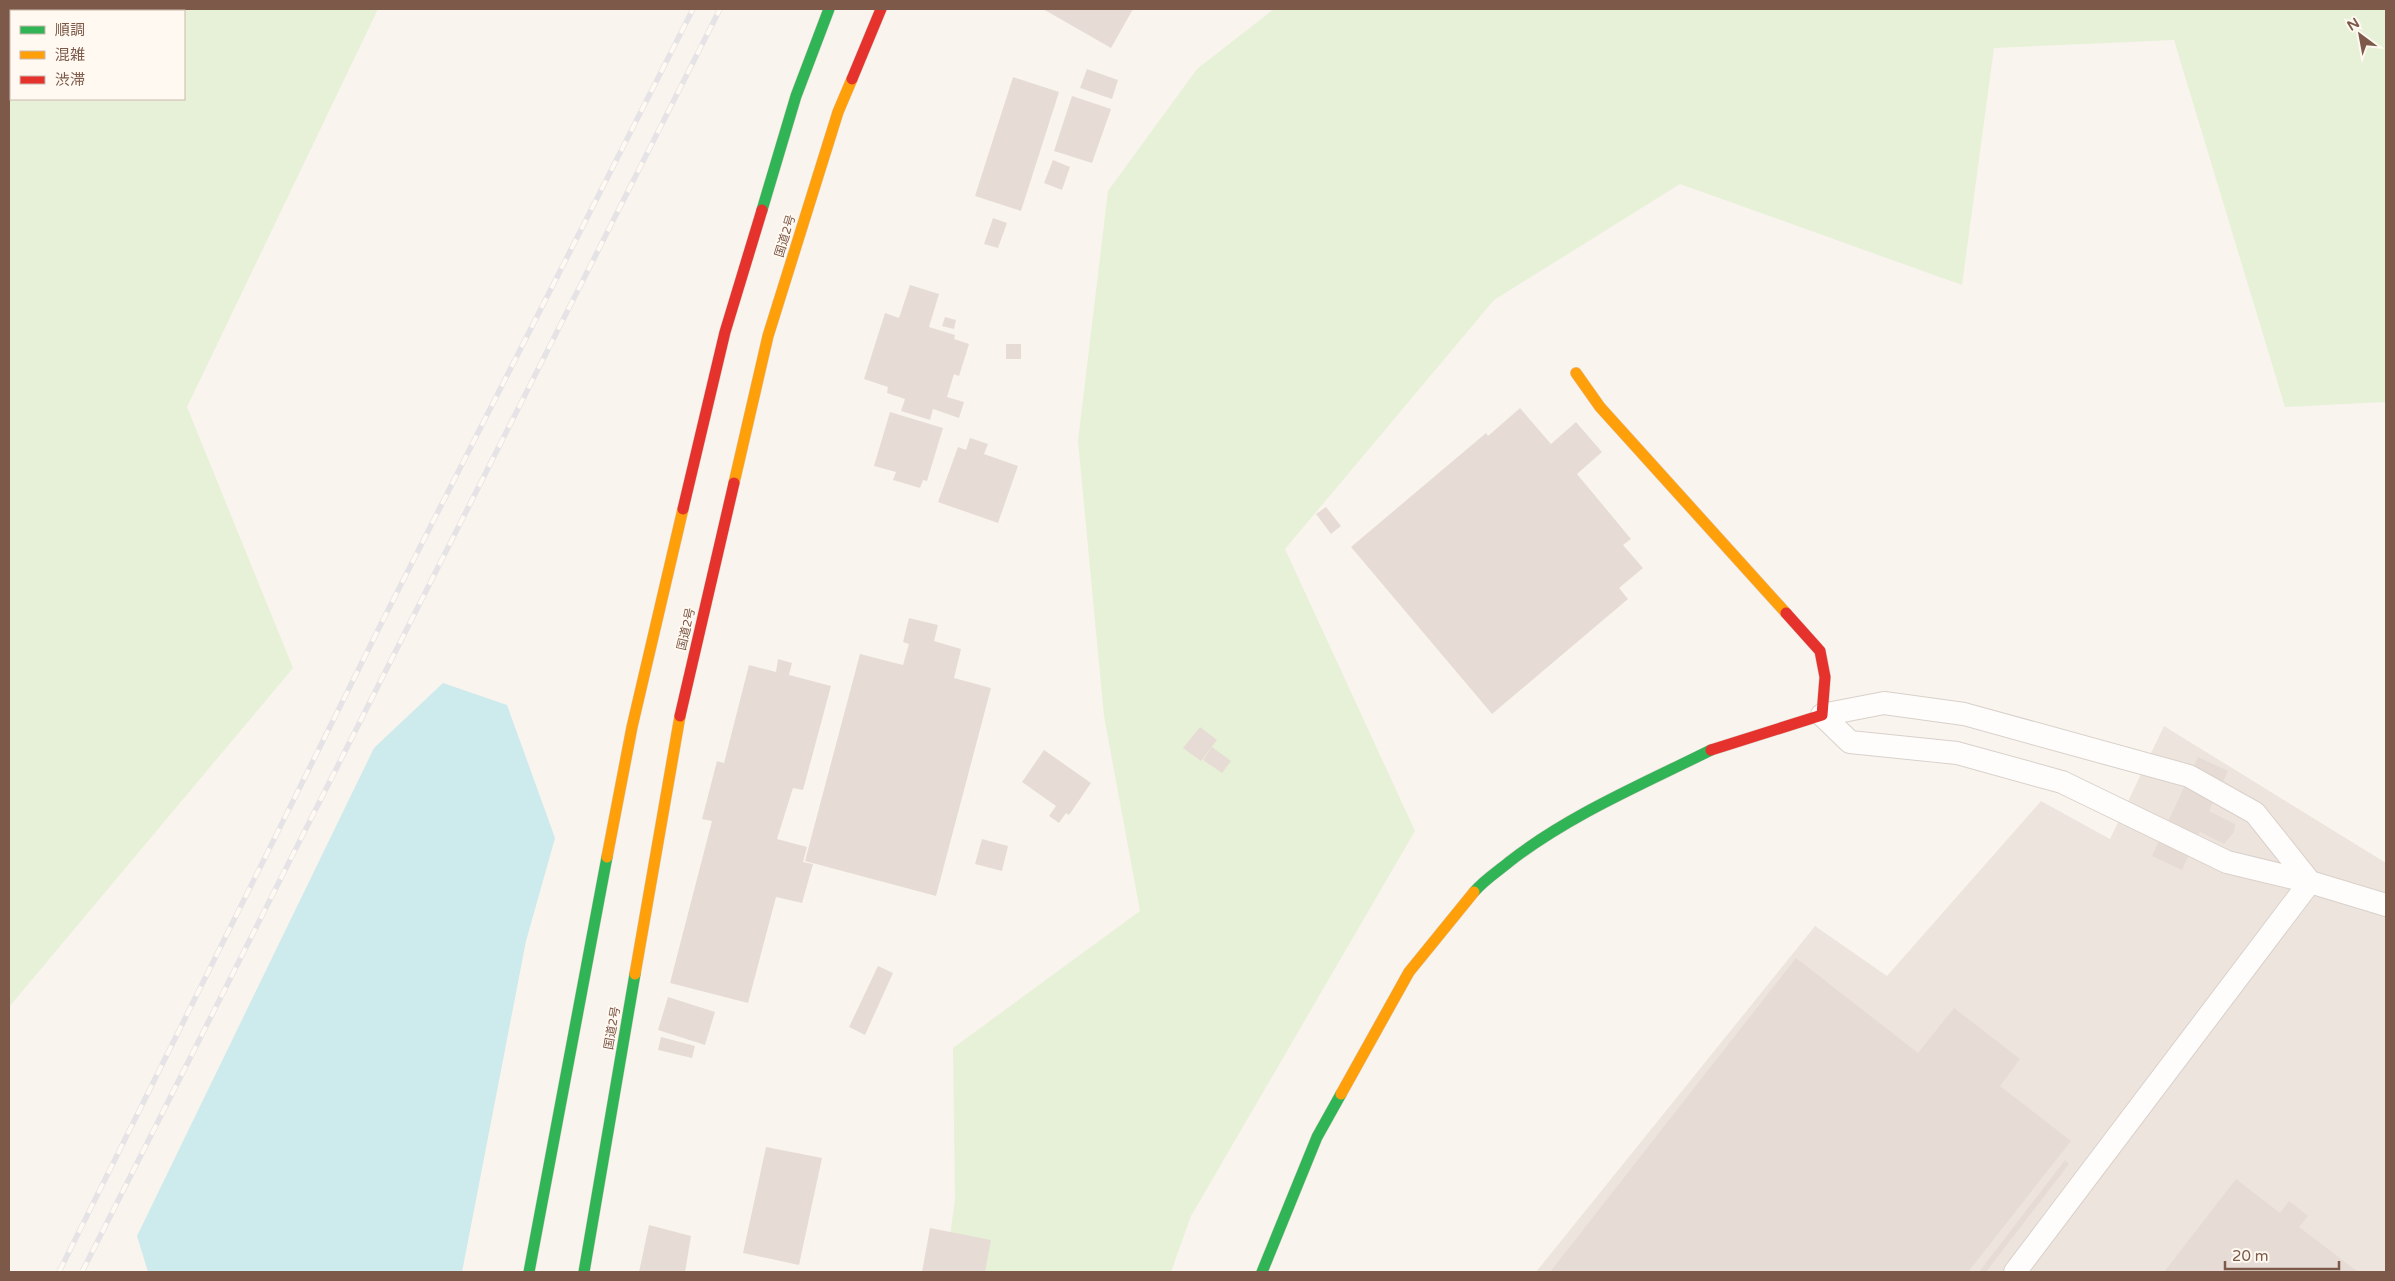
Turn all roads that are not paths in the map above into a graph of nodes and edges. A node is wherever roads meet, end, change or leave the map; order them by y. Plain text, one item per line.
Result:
1 (830, 9) edge
2 (881, 9) edge
3 (1576, 373) dead end
4 (1822, 715) junction
5 (2310, 882) junction
6 (2386, 905) edge
7 (529, 1272) edge
8 (584, 1272) edge
9 (1262, 1272) edge
10 (2015, 1272) edge

1 - 7 main road
2 - 8 main road, 国道2号
3 - 4 main road
4 - 5 lane
4 - 5 lane
4 - 9 main road
5 - 6 lane
5 - 10 lane

